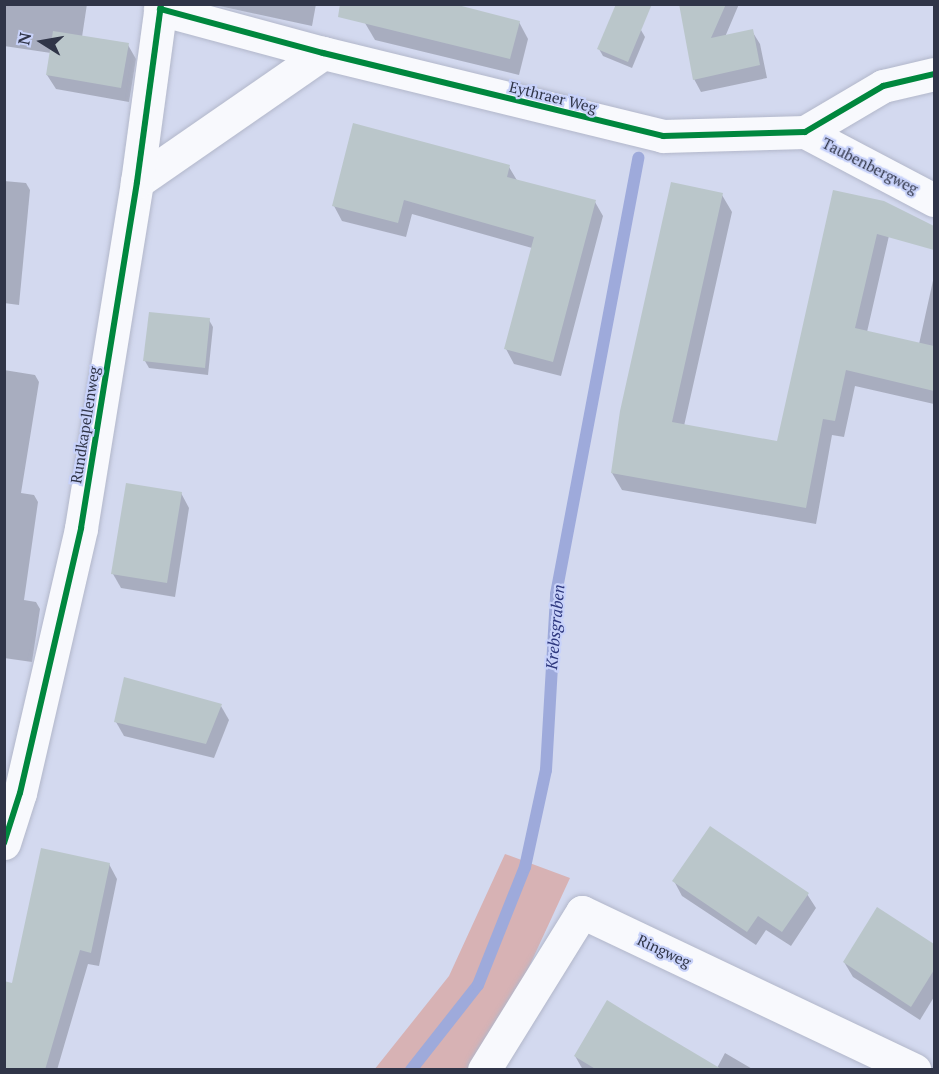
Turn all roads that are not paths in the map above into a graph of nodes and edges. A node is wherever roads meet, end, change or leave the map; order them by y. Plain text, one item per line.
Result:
1 (160, 7) edge
2 (323, 52) junction
3 (934, 74) edge
4 (805, 132) junction
5 (137, 182) junction
6 (934, 200) edge
7 (4, 843) edge
8 (484, 1070) edge
9 (914, 1070) edge

1 - 2 street, Eythraer Weg
1 - 5 street, Rundkapellenweg
2 - 4 street, Eythraer Weg
2 - 5 street
3 - 4 street, Eythraer Weg
4 - 6 street, Taubenbergweg
5 - 7 street, Rundkapellenweg
8 - 9 street, Ringweg

